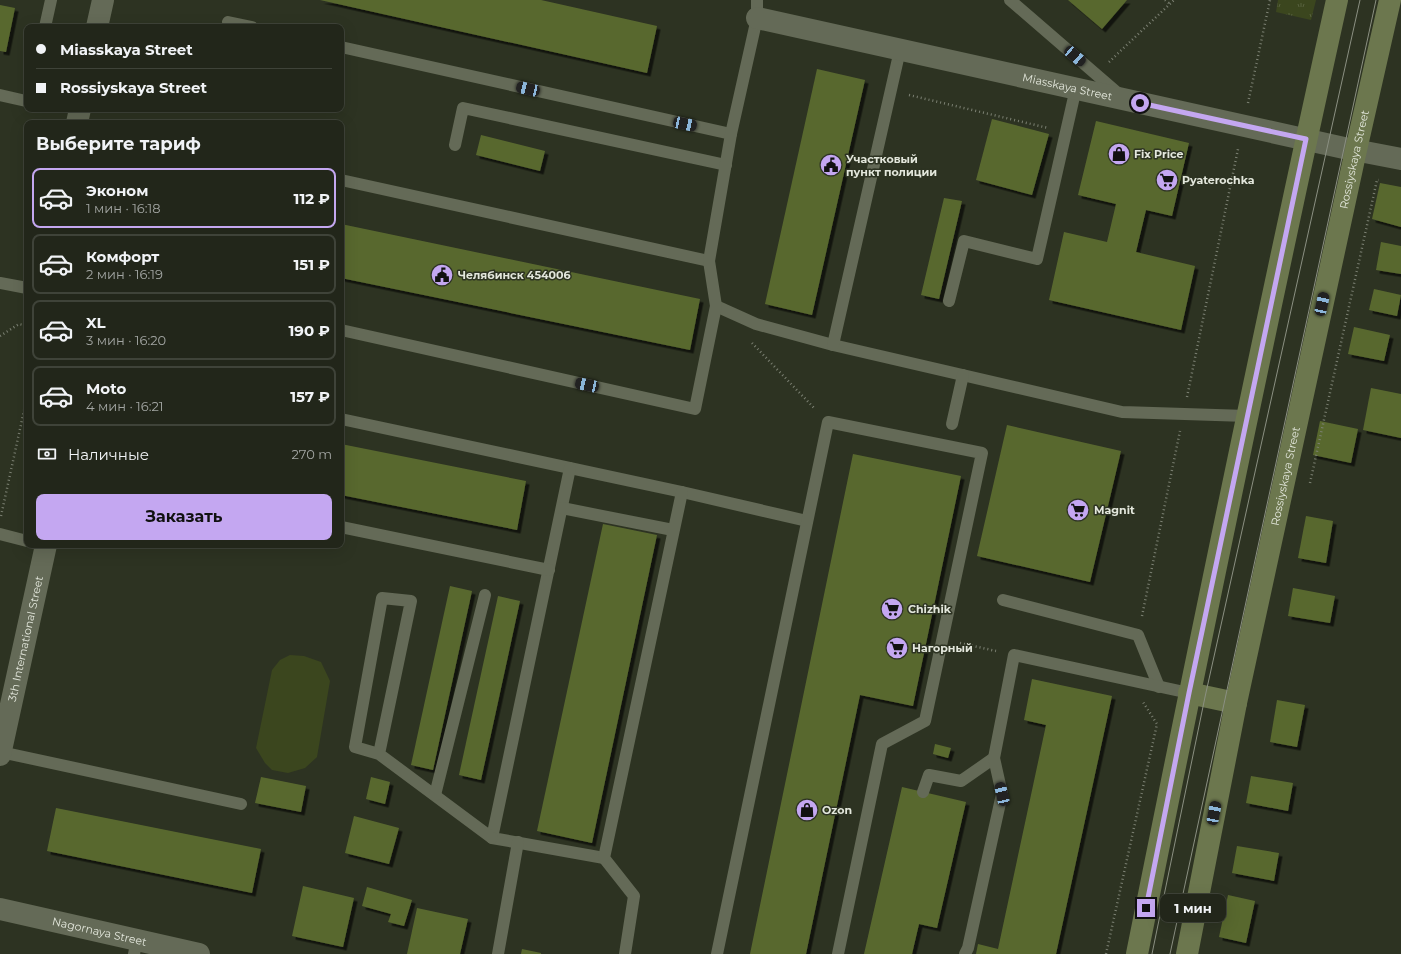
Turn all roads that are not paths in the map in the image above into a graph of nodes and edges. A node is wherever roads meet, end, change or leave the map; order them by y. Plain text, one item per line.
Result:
1 (52, 0) edge
2 (103, 0) edge
3 (1010, 0) edge
4 (1337, 0) edge
5 (1390, 0) edge
6 (757, 9) edge
7 (228, 22) dead end
8 (46, 24) edge
9 (98, 24) edge
10 (238, 24) edge
11 (344, 48) edge
12 (900, 50) junction
13 (1076, 88) junction
14 (0, 95) edge
15 (1126, 99) junction
16 (24, 101) edge
17 (731, 134) junction
18 (1306, 139) junction
19 (455, 145) dead end
20 (1356, 150) junction
21 (1401, 159) edge
22 (726, 165) junction
23 (344, 181) edge
24 (709, 261) junction
25 (0, 283) edge
26 (24, 287) edge
27 (949, 301) dead end
28 (716, 306) junction
29 (344, 331) edge
30 (832, 345) junction
31 (963, 375) junction
32 (1247, 416) junction
33 (344, 420) edge
34 (952, 424) dead end
35 (570, 468) junction
36 (682, 492) junction
37 (562, 508) junction
38 (807, 521) junction
39 (344, 528) edge
40 (674, 530) junction
41 (0, 534) edge
42 (24, 540) edge
43 (40, 548) edge
44 (549, 570) junction
45 (485, 595) dead end
46 (1003, 600) dead end
47 (1160, 687) junction
48 (1189, 693) junction
49 (1236, 703) junction
50 (0, 754) edge
51 (379, 754) junction
52 (994, 758) junction
53 (923, 792) dead end
54 (436, 795) junction
55 (241, 804) dead end
56 (492, 838) junction
57 (518, 842) junction
58 (604, 858) junction
59 (0, 909) edge
60 (135, 947) edge
61 (199, 954) edge
62 (498, 954) edge
63 (625, 954) edge
64 (717, 954) edge
65 (838, 954) edge
66 (965, 954) edge
67 (1136, 954) edge
68 (1187, 954) edge

1 - 8 lane
2 - 9 street
3 - 15 lane
4 - 18 main road
5 - 20 main road, Rossiyskaya Street
6 - 12 street, Miasskaya Street
6 - 17 lane
7 - 10 lane
11 - 17 lane
12 - 13 street, Miasskaya Street
12 - 30 lane
13 - 15 street, Miasskaya Street
13 - 27 lane
14 - 16 lane
15 - 18 street, Miasskaya Street
17 - 22 lane
18 - 20 street, Miasskaya Street
18 - 32 main road
19 - 22 lane
20 - 21 street, Miasskaya Street
20 - 49 main road, Rossiyskaya Street
22 - 24 lane
23 - 24 lane
24 - 28 lane
25 - 26 lane
28 - 29 lane
28 - 30 lane
30 - 31 lane
31 - 32 lane
31 - 34 lane
32 - 48 main road
33 - 35 lane
35 - 36 lane
35 - 37 lane
36 - 38 lane
36 - 40 lane
37 - 40 lane
37 - 44 lane
38 - 64 lane
38 - 65 lane
39 - 44 lane
40 - 58 lane
41 - 42 lane
43 - 50 street, 3th International Street
44 - 56 lane
45 - 54 lane
46 - 47 lane
47 - 48 lane
47 - 52 lane
48 - 49 main road
48 - 67 main road
49 - 68 main road, Rossiyskaya Street
50 - 55 lane
51 - 51 lane
51 - 54 lane
52 - 53 lane
52 - 66 lane
54 - 56 lane
56 - 57 lane
57 - 58 lane
57 - 62 lane
58 - 63 lane
59 - 60 street, Nagornaya Street
60 - 61 street, Nagornaya Street

